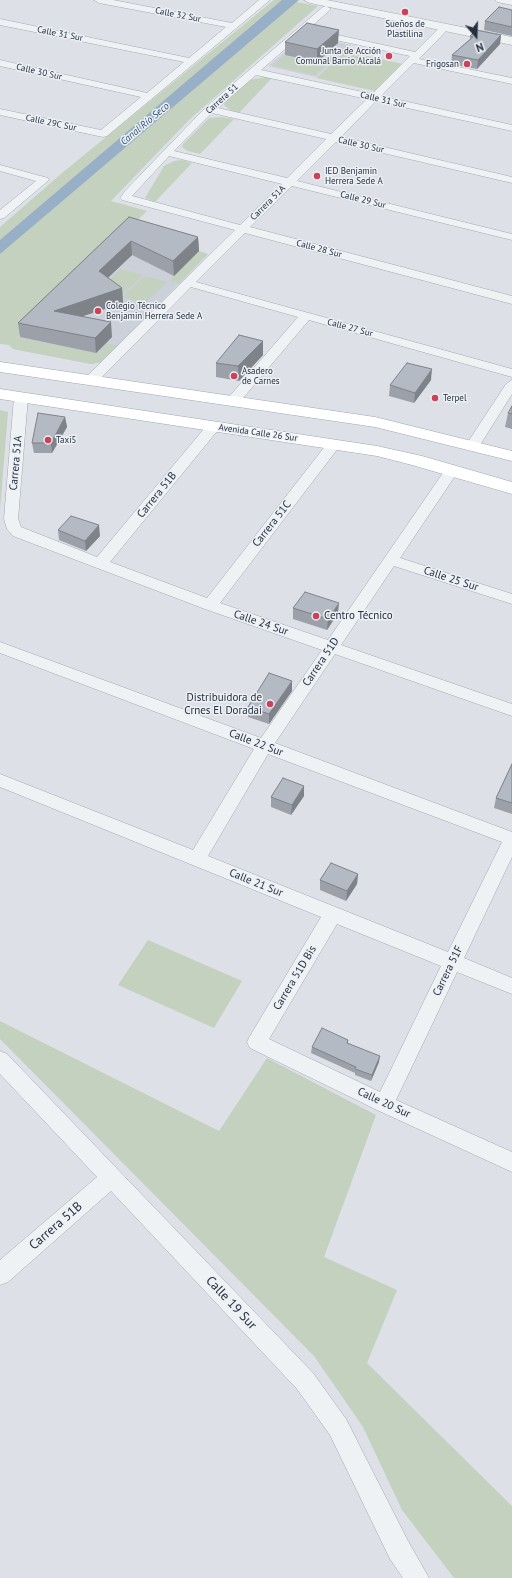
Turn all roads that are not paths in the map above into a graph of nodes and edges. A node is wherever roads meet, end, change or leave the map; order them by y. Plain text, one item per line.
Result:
1 (99, 0) edge
2 (265, 0) edge
3 (500, 0) edge
4 (512, 2) edge
5 (318, 4) edge
6 (0, 22) edge
7 (233, 26) junction
8 (445, 27) junction
9 (302, 30) junction
10 (512, 41) edge
11 (415, 57) junction
12 (192, 61) junction
13 (0, 63) edge
14 (253, 71) junction
15 (512, 81) edge
16 (148, 96) junction
17 (374, 98) junction
18 (210, 110) junction
19 (0, 112) edge
20 (512, 128) edge
21 (333, 138) junction
22 (168, 152) junction
23 (0, 168) edge
24 (512, 180) edge
25 (289, 182) junction
26 (126, 198) joint
27 (0, 216) edge
28 (242, 229) junction
29 (512, 237) edge
30 (188, 283) junction
31 (512, 300) edge
32 (306, 316) junction
33 (0, 367) edge
34 (512, 373) edge
35 (91, 380) junction
36 (512, 384) edge
37 (0, 394) edge
38 (21, 397) junction
39 (233, 400) junction
40 (213, 427) junction
41 (334, 444) junction
42 (473, 445) junction
43 (512, 456) edge
44 (452, 470) junction
45 (512, 488) edge
46 (14, 529) joint
47 (391, 560) junction
48 (100, 564) junction
49 (512, 599) edge
50 (210, 604) junction
51 (0, 647) edge
52 (332, 647) junction
53 (512, 710) edge
54 (264, 746) junction
55 (0, 780) edge
56 (512, 839) edge
57 (197, 859) junction
58 (333, 914) junction
59 (453, 961) junction
60 (512, 986) edge
61 (257, 1042) joint
62 (0, 1060) edge
63 (384, 1104) junction
64 (512, 1162) edge
65 (112, 1177) junction
66 (0, 1274) edge
67 (417, 1578) edge

1 - 7 street, Calle 32 Sur
2 - 7 street
3 - 4 street
5 - 8 street
5 - 9 street, Carrera 51
6 - 12 street, Calle 31 Sur
7 - 12 street
8 - 10 street
8 - 11 street, Carrera 51A
9 - 11 street
9 - 14 street, Carrera 51
11 - 15 street
11 - 17 street, Carrera 51A
12 - 16 street
13 - 16 street, Calle 30 Sur
14 - 17 street, Calle 31 Sur
14 - 18 street, Carrera 51
16 - 19 street, Calle 29C Sur
17 - 20 street, Calle 31 Sur
17 - 21 street, Carrera 51A
18 - 21 street, Calle 30 Sur
18 - 22 street, Carrera 51
21 - 24 street, Calle 30 Sur
21 - 25 street, Carrera 51A
22 - 25 street, Calle 29 Sur
22 - 26 street, Carrera 51
23 - 27 street
25 - 28 street, Carrera 51A
25 - 29 street, Calle 29 Sur
26 - 28 street, Calle 28 Sur
28 - 30 street, Carrera 51A
28 - 31 street, Calle 28 Sur
30 - 32 street, Calle 27 Sur
30 - 35 street, Carrera 51A
32 - 34 street, Calle 27 Sur
32 - 39 street
33 - 35 main road
35 - 39 main road
36 - 42 street
37 - 38 main road, Avenida Calle 26 Sur
38 - 40 main road, Avenida Calle 26 Sur
38 - 46 street, Carrera 51A
39 - 42 main road
40 - 41 main road, Avenida Calle 26 Sur
40 - 48 street, Carrera 51B
41 - 44 main road, Avenida Calle 26 Sur
41 - 50 street, Carrera 51C
42 - 43 main road
44 - 45 main road, Avenida Calle 26 Sur
44 - 47 street, Carrera 51D
46 - 48 street, Calle 24 Sur
47 - 49 street, Calle 25 Sur
47 - 52 street, Carrera 51D
48 - 50 street, Calle 24 Sur
50 - 52 street, Calle 24 Sur
51 - 54 street, Calle 22 Sur
52 - 53 street, Calle 24 Sur
52 - 54 street, Carrera 51D
54 - 56 street, Calle 22 Sur
54 - 57 street, Carrera 51D
55 - 57 street, Calle 21 Sur
56 - 59 street, Carrera 51F
57 - 58 street, Calle 21 Sur
58 - 59 street, Calle 21 Sur
58 - 61 street, Carrera 51D Bis
59 - 60 street, Calle 21 Sur
59 - 63 street, Carrera 51F
61 - 63 street, Calle 20 Sur
62 - 65 street, Calle 19 Sur
63 - 64 street, Calle 20 Sur
65 - 66 street, Carrera 51B
65 - 67 street, Calle 19 Sur

